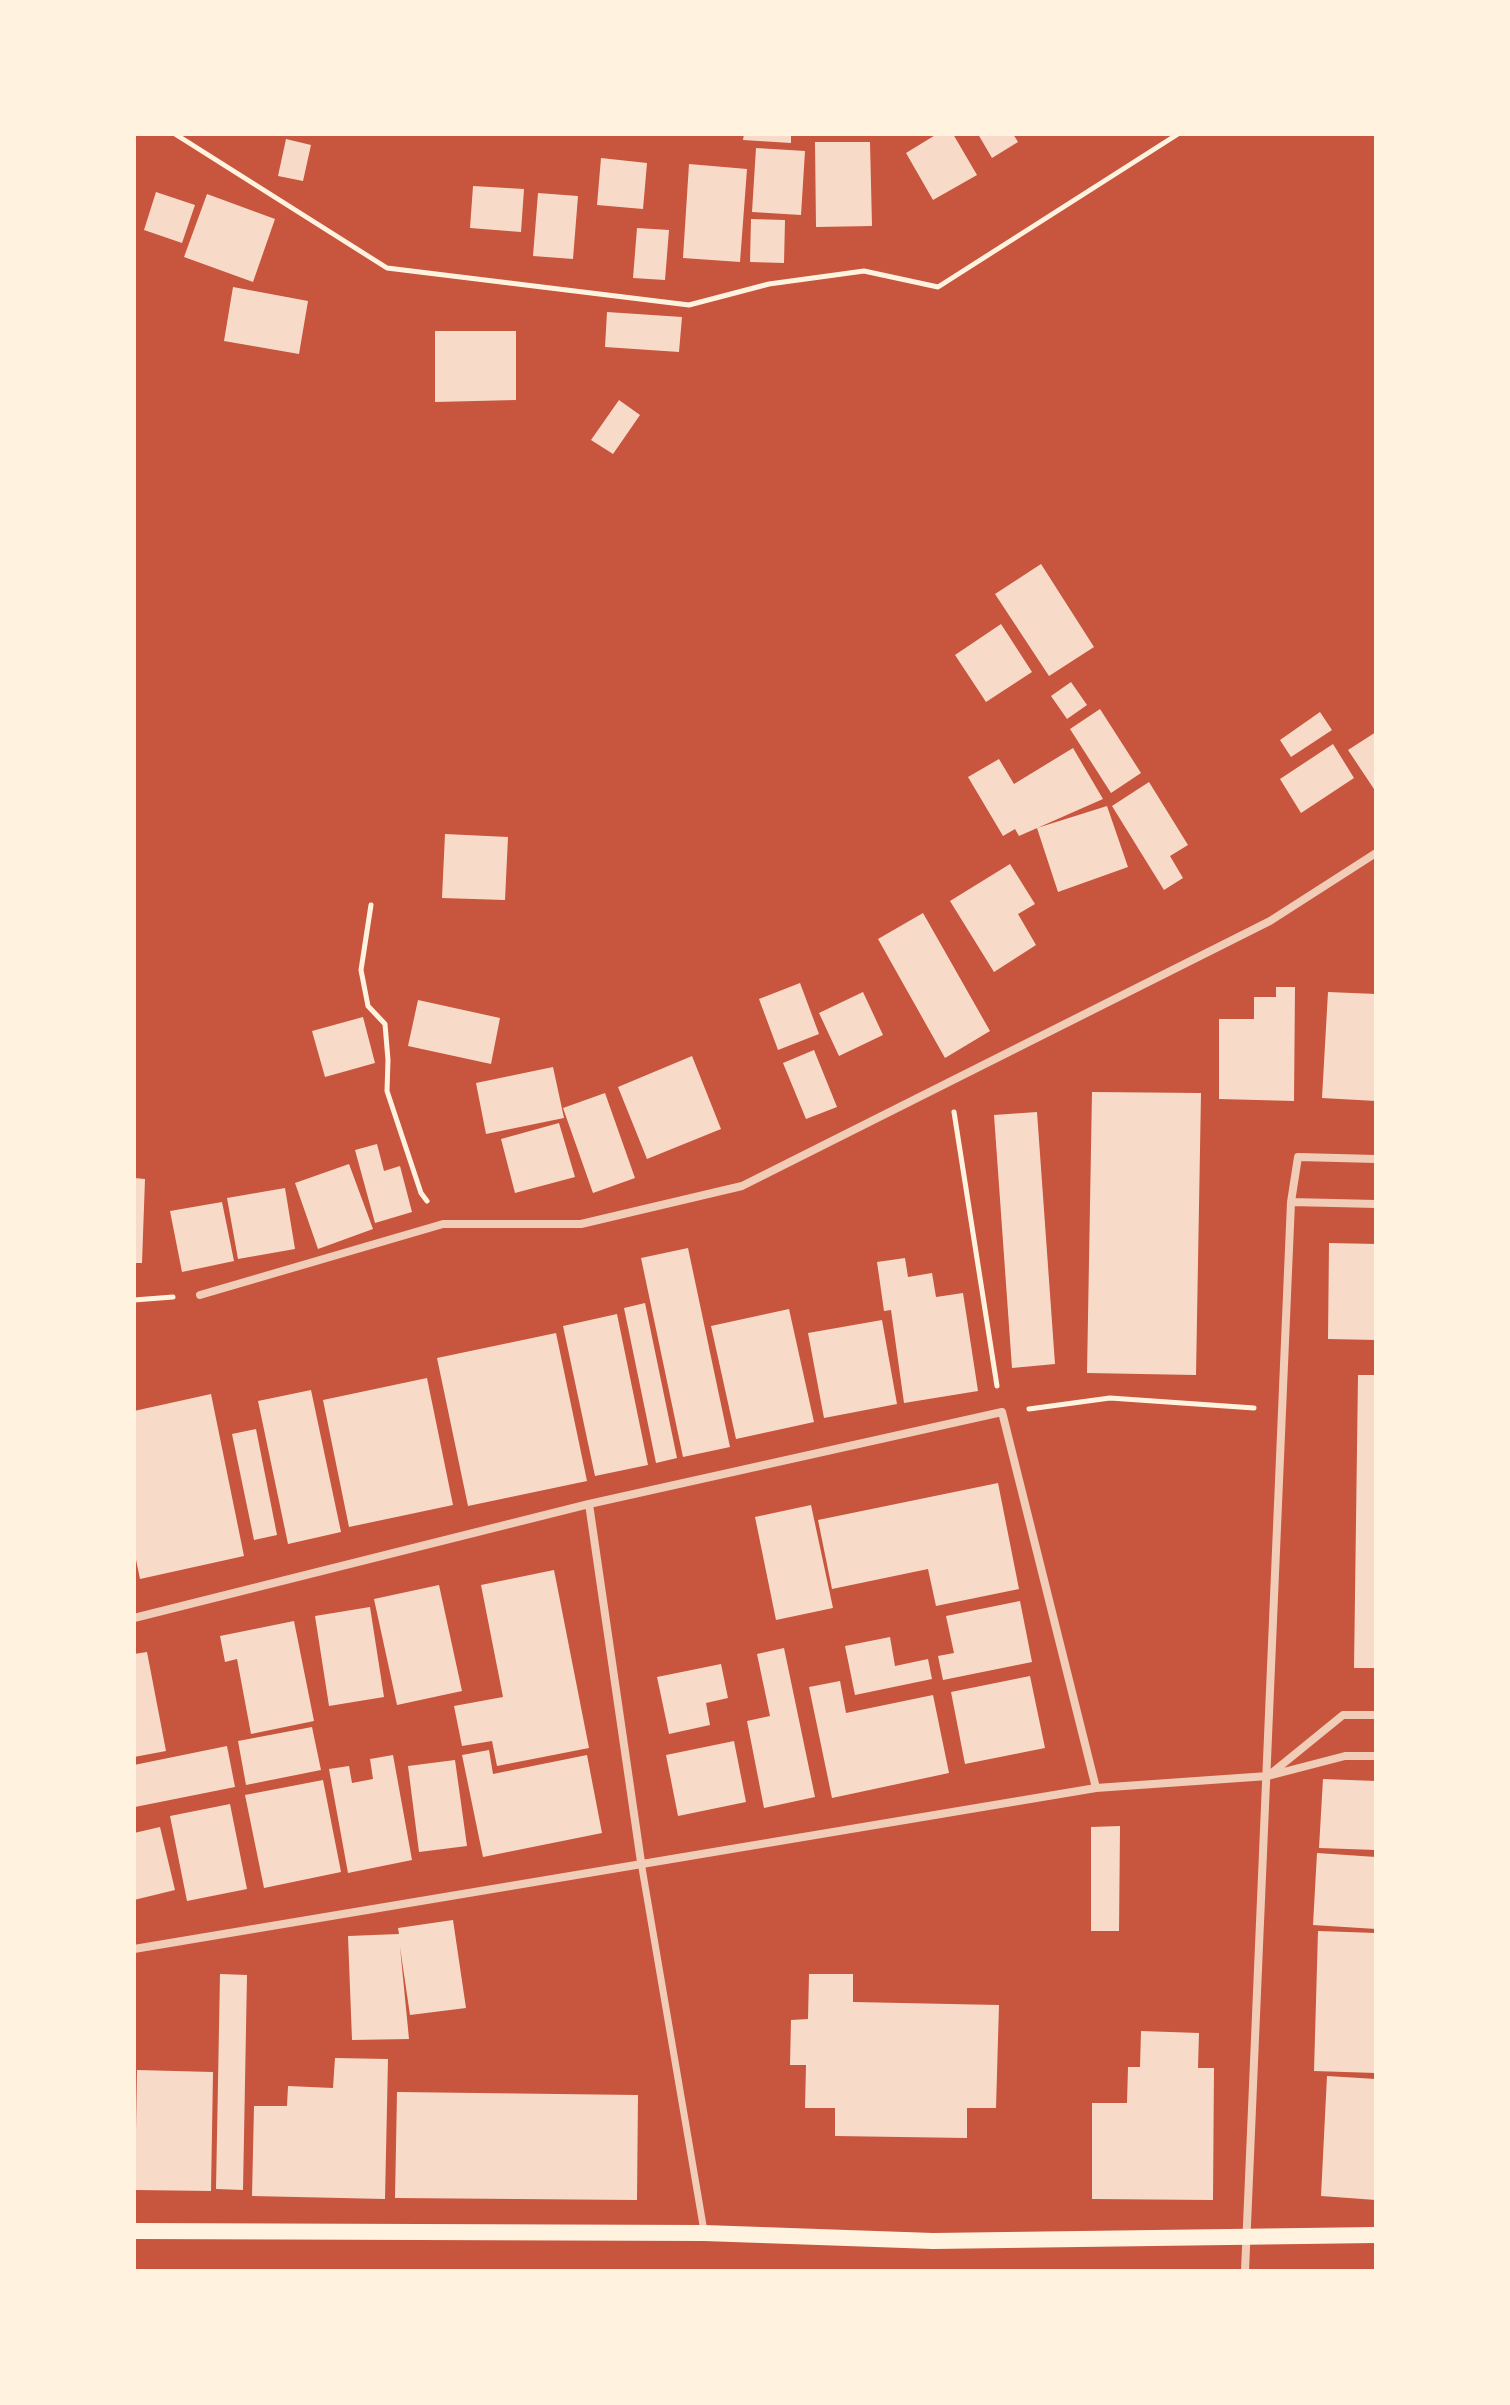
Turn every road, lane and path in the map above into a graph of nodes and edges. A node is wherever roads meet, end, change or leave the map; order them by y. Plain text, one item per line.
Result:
1 (175, 134) edge
2 (1178, 134) edge
3 (1376, 853) edge
4 (371, 905) dead end
5 (949, 1083) junction
6 (1376, 1159) edge
7 (1291, 1202) junction
8 (1376, 1204) edge
9 (443, 1224) junction
10 (200, 1295) joint
11 (134, 1300) edge
12 (1283, 1410) junction
13 (1002, 1412) junction
14 (589, 1504) junction
15 (134, 1618) edge
16 (1376, 1715) edge
17 (1376, 1756) edge
18 (1268, 1776) junction
19 (1096, 1788) junction
20 (641, 1862) junction
21 (134, 1949) edge
22 (134, 2231) edge
23 (704, 2233) junction
24 (1245, 2235) junction
25 (1376, 2235) edge
26 (1245, 2271) edge

1 - 2 path
3 - 5 street
4 - 9 path
5 - 9 street
5 - 13 path
6 - 7 street
7 - 8 street
7 - 12 street
9 - 10 street
10 - 11 path
12 - 13 path
12 - 18 street
13 - 14 street
13 - 19 street
14 - 15 street
14 - 20 street
16 - 18 street
17 - 18 street
18 - 19 street
18 - 24 street
19 - 20 street
20 - 21 street
20 - 23 street
22 - 23 main road
23 - 24 main road
24 - 25 main road
24 - 26 street

